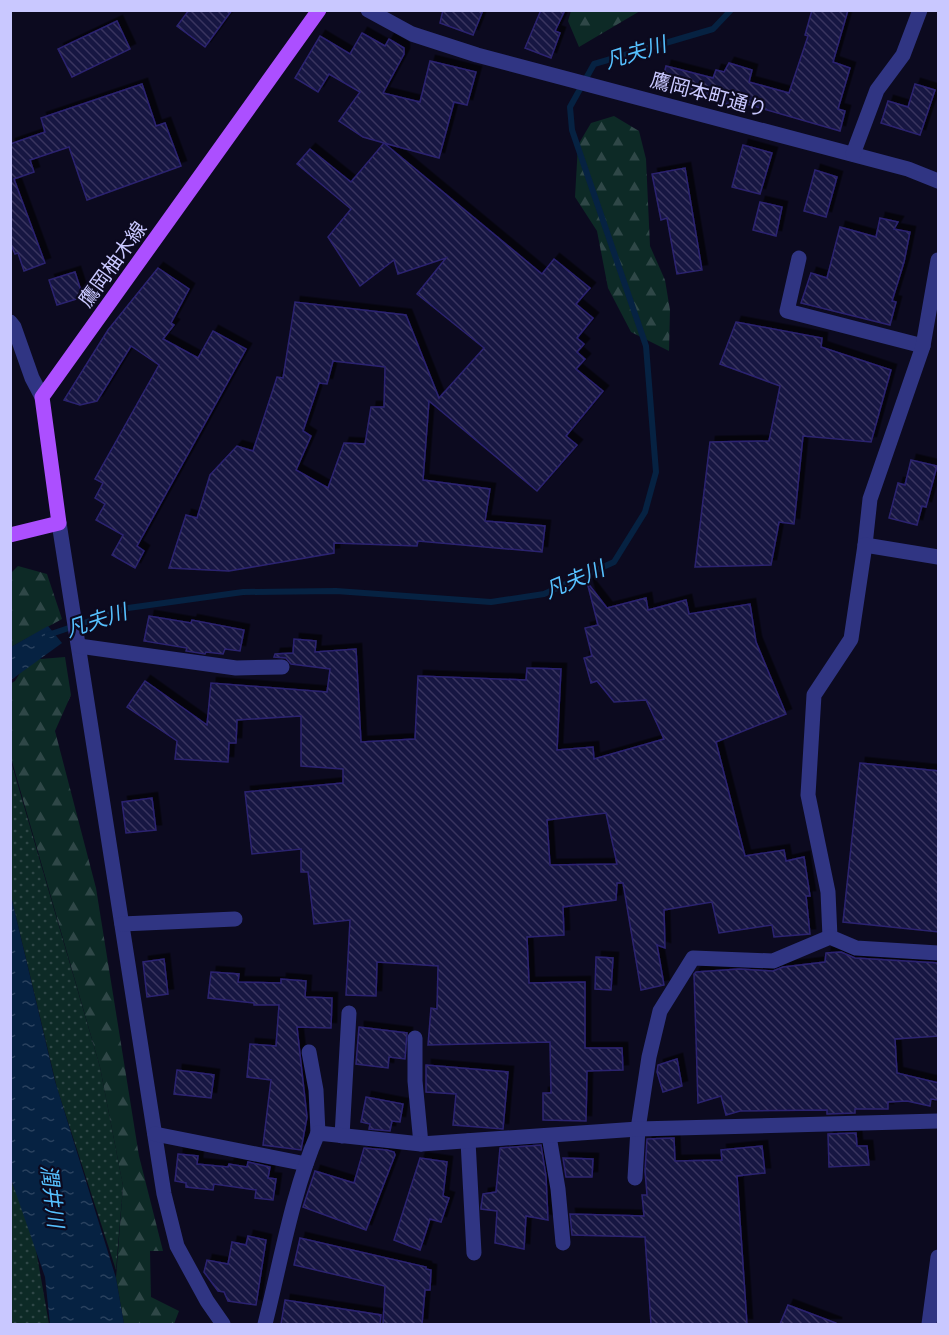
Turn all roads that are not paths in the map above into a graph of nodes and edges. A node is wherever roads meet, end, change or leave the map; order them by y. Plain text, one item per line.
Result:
1 (319, 10) edge
2 (368, 10) edge
3 (920, 10) edge
4 (853, 154) junction
5 (939, 181) edge
6 (799, 258) dead end
7 (939, 260) edge
8 (10, 322) edge
9 (923, 345) junction
10 (42, 398) junction
11 (59, 523) junction
12 (10, 535) edge
13 (865, 545) junction
14 (939, 557) edge
15 (79, 643) junction
16 (282, 667) dead end
17 (235, 919) dead end
18 (122, 924) junction
19 (830, 937) junction
20 (939, 953) edge
21 (350, 1013) dead end
22 (415, 1038) dead end
23 (309, 1052) dead end
24 (939, 1121) edge
25 (638, 1129) junction
26 (318, 1133) junction
27 (155, 1134) junction
28 (342, 1136) junction
29 (549, 1136) junction
30 (468, 1141) junction
31 (421, 1144) junction
32 (306, 1164) junction
33 (635, 1178) dead end
34 (563, 1243) dead end
35 (474, 1253) dead end
36 (939, 1257) edge
37 (223, 1324) edge
38 (265, 1324) edge
39 (929, 1324) edge

1 - 10 main road, 鷹岡柚木線
2 - 4 street, 鷹岡本町通り
3 - 4 street
4 - 5 street, 鷹岡本町通り
6 - 9 street
7 - 9 street
8 - 10 street
9 - 13 street
10 - 11 main road
11 - 12 main road
11 - 15 street
13 - 14 street
13 - 19 street
15 - 16 street
15 - 18 street
17 - 18 street
18 - 27 street
19 - 20 street
19 - 25 street
21 - 28 street
22 - 31 street
23 - 26 street
24 - 25 street
25 - 29 street
25 - 33 street
26 - 28 street
26 - 32 street
27 - 32 street
27 - 37 street
28 - 31 street
29 - 30 street
29 - 34 street
30 - 31 street
30 - 35 street
32 - 38 street
36 - 39 street

